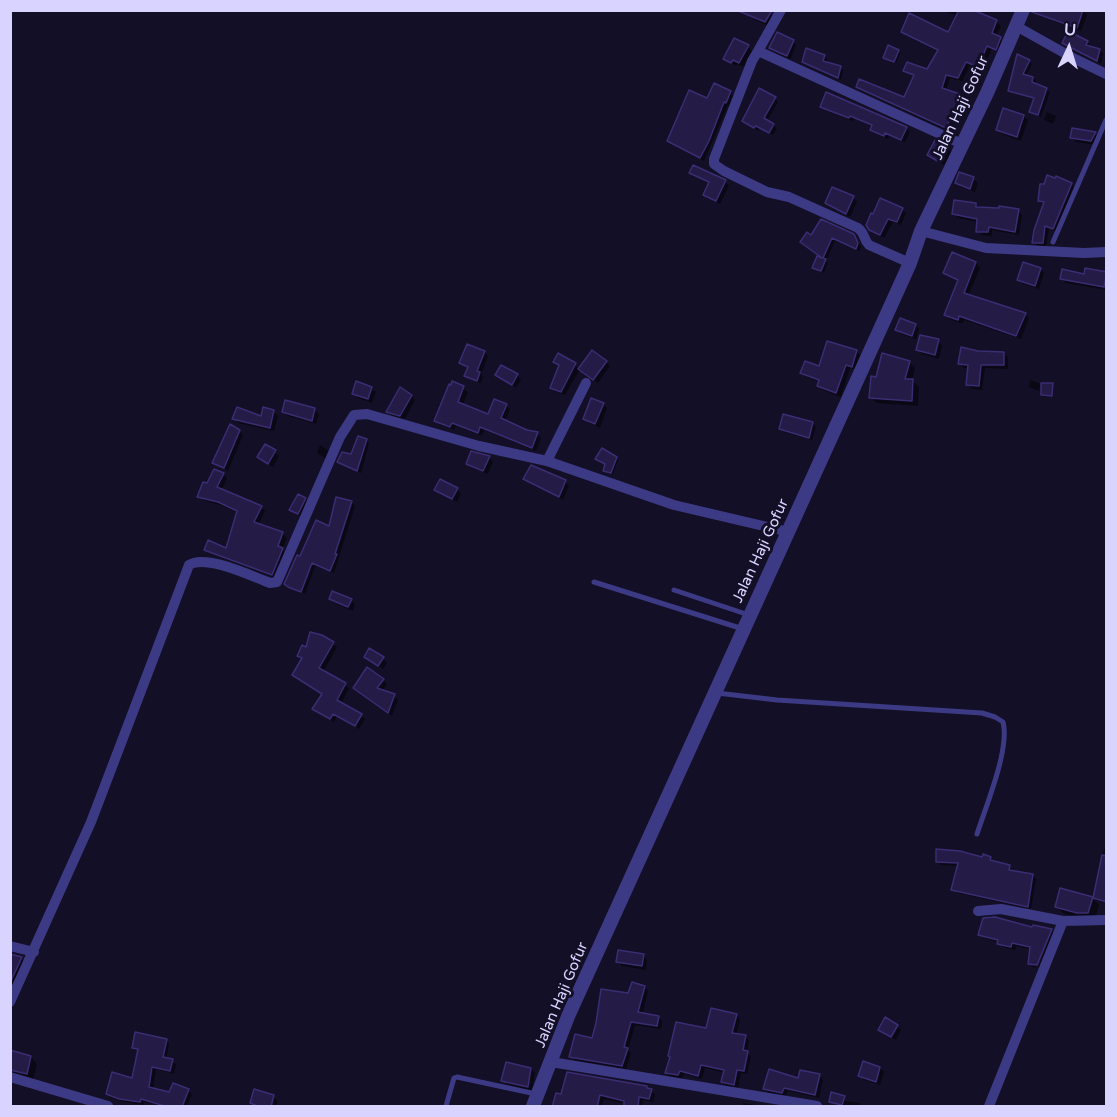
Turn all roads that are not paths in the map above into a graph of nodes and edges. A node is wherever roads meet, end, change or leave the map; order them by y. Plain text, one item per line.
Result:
1 (781, 10) edge
2 (1023, 10) edge
3 (1016, 26) junction
4 (758, 51) junction
5 (1107, 74) edge
6 (1107, 120) edge
7 (962, 144) junction
8 (921, 231) junction
9 (1053, 242) dead end
10 (1107, 252) edge
11 (910, 263) junction
12 (586, 383) dead end
13 (547, 461) junction
14 (789, 532) junction
15 (594, 582) dead end
16 (674, 590) dead end
17 (749, 615) junction
18 (743, 629) junction
19 (715, 693) junction
20 (977, 834) dead end
21 (978, 911) dead end
22 (1107, 920) edge
23 (1063, 921) junction
24 (10, 946) edge
25 (34, 952) junction
26 (10, 1002) edge
27 (551, 1062) junction
28 (10, 1077) edge
29 (535, 1101) edge
30 (78, 1102) edge
31 (108, 1107) edge
32 (446, 1107) edge
33 (817, 1107) edge
34 (989, 1107) edge

1 - 4 street
2 - 3 street, Jalan Haji Gofur
3 - 5 street
3 - 7 street, Jalan Haji Gofur
4 - 7 street
4 - 11 street
6 - 9 lane
7 - 8 street, Jalan Haji Gofur
8 - 10 street
8 - 11 street, Jalan Haji Gofur
11 - 14 street, Jalan Haji Gofur
12 - 13 street
13 - 14 street
13 - 25 street
14 - 17 street, Jalan Haji Gofur
15 - 18 lane
16 - 17 lane
17 - 18 street, Jalan Haji Gofur
18 - 19 street, Jalan Haji Gofur
19 - 20 lane
19 - 27 street, Jalan Haji Gofur
21 - 23 street
22 - 23 street
23 - 34 street
24 - 25 street
25 - 26 street
27 - 29 street, Jalan Haji Gofur
27 - 33 street
28 - 30 street
29 - 32 lane
30 - 31 street

